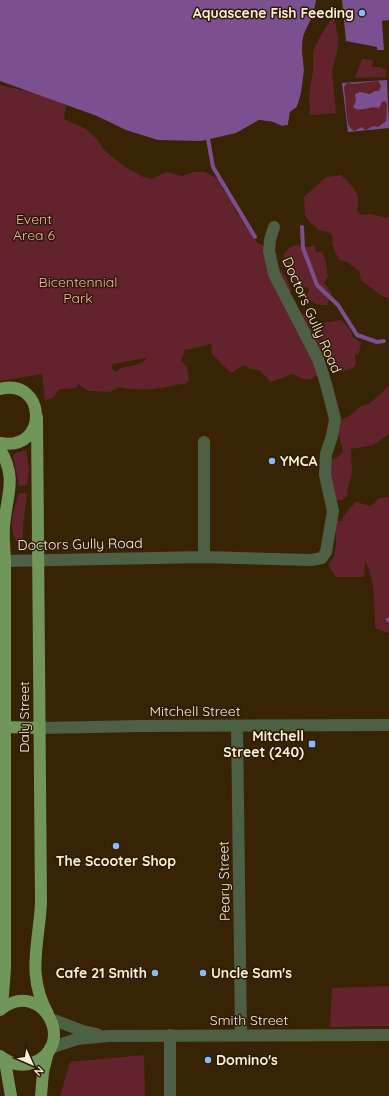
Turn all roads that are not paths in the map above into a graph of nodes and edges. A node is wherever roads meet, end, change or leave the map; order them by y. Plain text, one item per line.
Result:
1 (274, 227) dead end
2 (0, 389) edge
3 (37, 418) junction
4 (0, 442) edge
5 (204, 442) dead end
6 (0, 449) edge
7 (204, 557) junction
8 (38, 560) junction
9 (5, 561) junction
10 (389, 725) edge
11 (237, 726) junction
12 (2, 727) edge
13 (39, 728) junction
14 (0, 1005) edge
15 (0, 1010) edge
16 (50, 1017) junction
17 (170, 1035) junction
18 (241, 1035) junction
19 (389, 1035) edge
20 (108, 1036) junction
21 (49, 1050) junction
22 (0, 1056) edge
23 (11, 1096) edge
24 (41, 1096) edge
25 (170, 1096) edge

1 - 7 street, Doctors Gully Road
2 - 3 main road, Daly Street
3 - 4 main road
3 - 8 main road, Daly Street
5 - 7 street
6 - 9 main road, Daly Street
7 - 8 street, Doctors Gully Road
8 - 9 street, Doctors Gully Road
8 - 13 main road, Daly Street
9 - 12 main road, Daly Street
10 - 11 street, Mitchell Street
11 - 13 street, Mitchell Street
11 - 18 street, Peary Street
12 - 13 main road, Mitchell Street
12 - 14 main road, Daly Street
13 - 16 main road, Daly Street
15 - 16 main road
16 - 20 street, Smith Street
16 - 21 main road, Daly Street
17 - 18 street, Smith Street
17 - 20 street, Smith Street
17 - 25 street
18 - 19 street, Smith Street
20 - 21 street, Smith Street
21 - 22 main road
21 - 24 main road
22 - 23 main road

